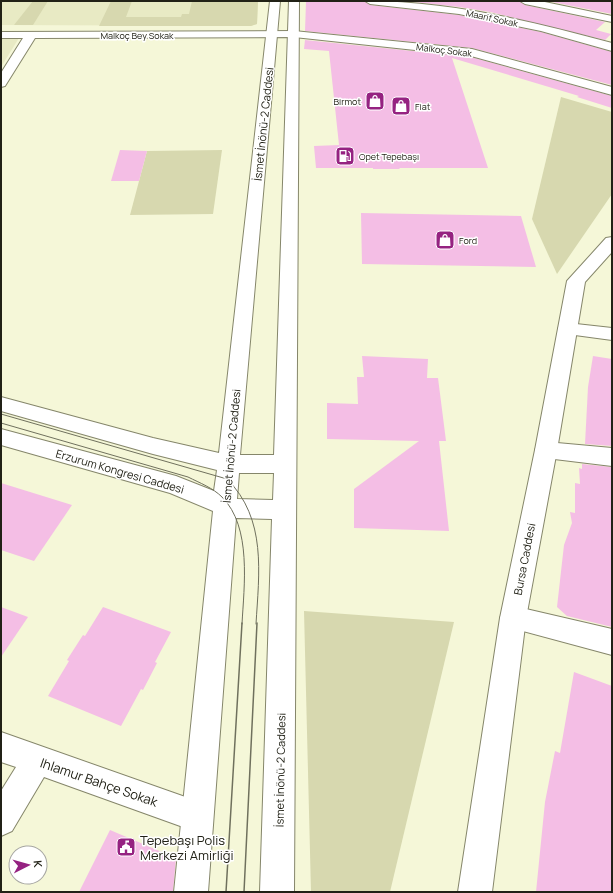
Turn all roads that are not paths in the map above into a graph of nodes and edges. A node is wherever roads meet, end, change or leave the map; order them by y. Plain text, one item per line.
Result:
1 (275, 1) edge
2 (294, 1) edge
3 (370, 1) edge
4 (466, 1) edge
5 (525, 1) edge
6 (579, 1) edge
7 (572, 10) junction
8 (459, 11) junction
9 (612, 19) edge
10 (272, 34) junction
11 (294, 34) junction
12 (1, 35) edge
13 (30, 35) junction
14 (612, 47) edge
15 (1, 83) edge
16 (612, 91) edge
17 (612, 242) edge
18 (567, 329) junction
19 (612, 334) edge
20 (1, 404) edge
21 (1, 437) edge
22 (546, 450) junction
23 (612, 457) edge
24 (228, 464) junction
25 (286, 464) junction
26 (225, 507) junction
27 (285, 510) junction
28 (513, 618) junction
29 (612, 642) edge
30 (1, 747) edge
31 (37, 760) junction
32 (197, 816) junction
33 (1, 820) edge
34 (191, 892) edge
35 (277, 892) edge
36 (475, 892) edge

1 - 10 main road, İsmet İnönü-2 Caddesi
2 - 11 main road, İsmet İnönü-2 Caddesi
3 - 8 main road, Maarif Sokak
4 - 8 main road
5 - 7 main road
6 - 7 main road
7 - 9 main road
8 - 14 main road, Maarif Sokak
10 - 11 main road, Malkoç Sokak
10 - 13 main road, Malkoç Bey Sokak
10 - 24 main road, İsmet İnönü-2 Caddesi
11 - 16 main road, Malkoç Sokak
11 - 25 main road, İsmet İnönü-2 Caddesi
12 - 13 main road, Malkoç Bey Sokak
13 - 15 main road
17 - 18 main road, Bursa Caddesi
18 - 19 main road
18 - 22 main road, Bursa Caddesi
20 - 24 main road
21 - 26 main road, Erzurum Kongresi Caddesi
22 - 23 main road
22 - 28 main road, Bursa Caddesi
24 - 25 main road
24 - 26 main road, İsmet İnönü-2 Caddesi
25 - 27 main road, İsmet İnönü-2 Caddesi
26 - 27 main road, Erzurum Kongresi Caddesi
26 - 32 main road, İsmet İnönü-2 Caddesi
27 - 35 main road, İsmet İnönü-2 Caddesi
28 - 29 main road
28 - 36 main road, Bursa Caddesi
30 - 31 main road, Ihlamur Bahçe Sokak
31 - 32 main road, Ihlamur Bahçe Sokak
31 - 33 main road
32 - 34 main road, İsmet İnönü-2 Caddesi

